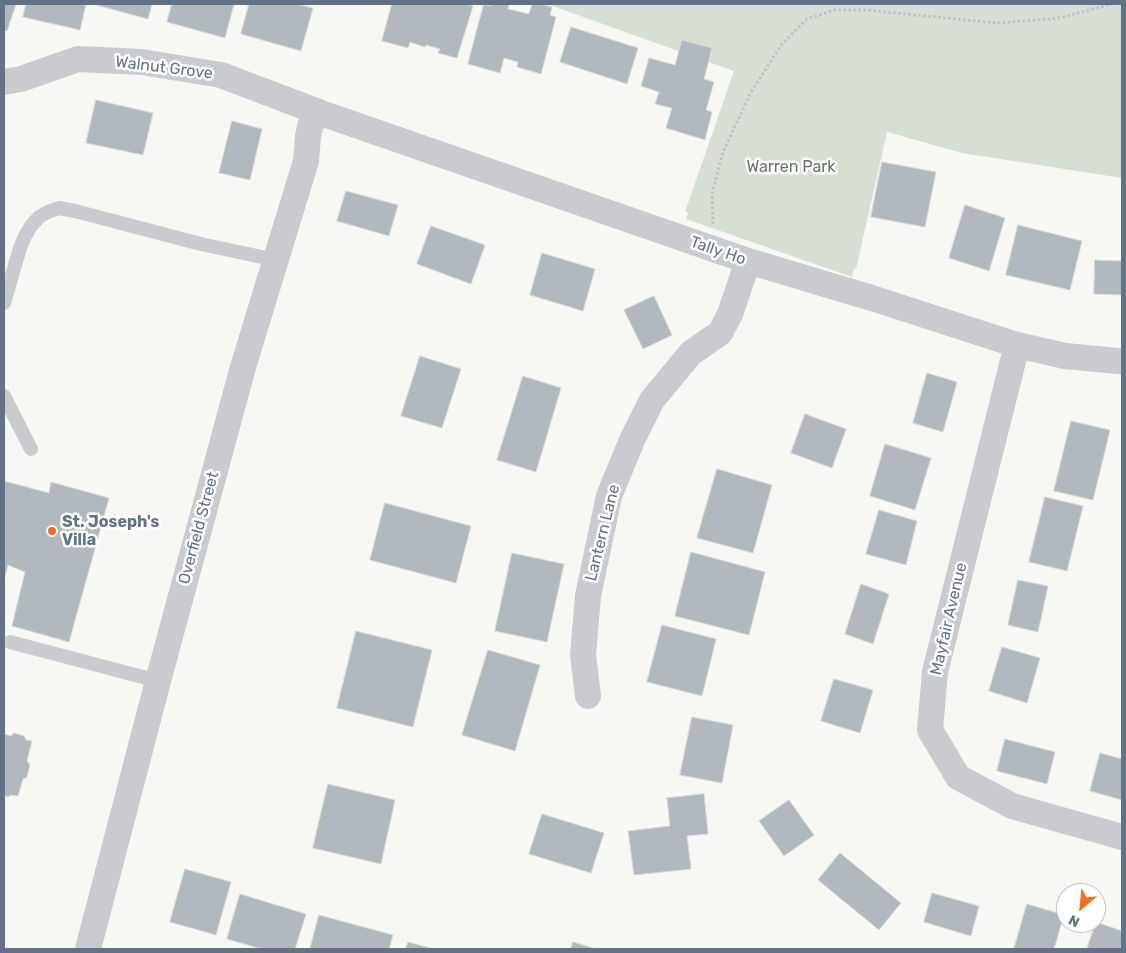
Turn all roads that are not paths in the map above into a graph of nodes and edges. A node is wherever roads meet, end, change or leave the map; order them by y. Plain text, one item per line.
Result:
1 (4, 82) edge
2 (322, 113) junction
3 (276, 260) junction
4 (748, 261) junction
5 (4, 303) edge
6 (1017, 345) junction
7 (1122, 361) edge
8 (4, 396) edge
9 (31, 449) dead end
10 (6, 639) edge
11 (158, 680) junction
12 (588, 696) dead end
13 (1122, 838) edge
14 (88, 949) edge

1 - 2 street, Walnut Grove
2 - 3 street, Overfield Street
2 - 4 street, Tally Ho
3 - 5 lane
3 - 11 street, Overfield Street
4 - 6 street, Tally Ho
4 - 12 street, Lantern Lane
6 - 7 street, Tally Ho
6 - 13 street, Mayfair Avenue
8 - 9 lane
10 - 11 lane
11 - 14 street, Overfield Street

